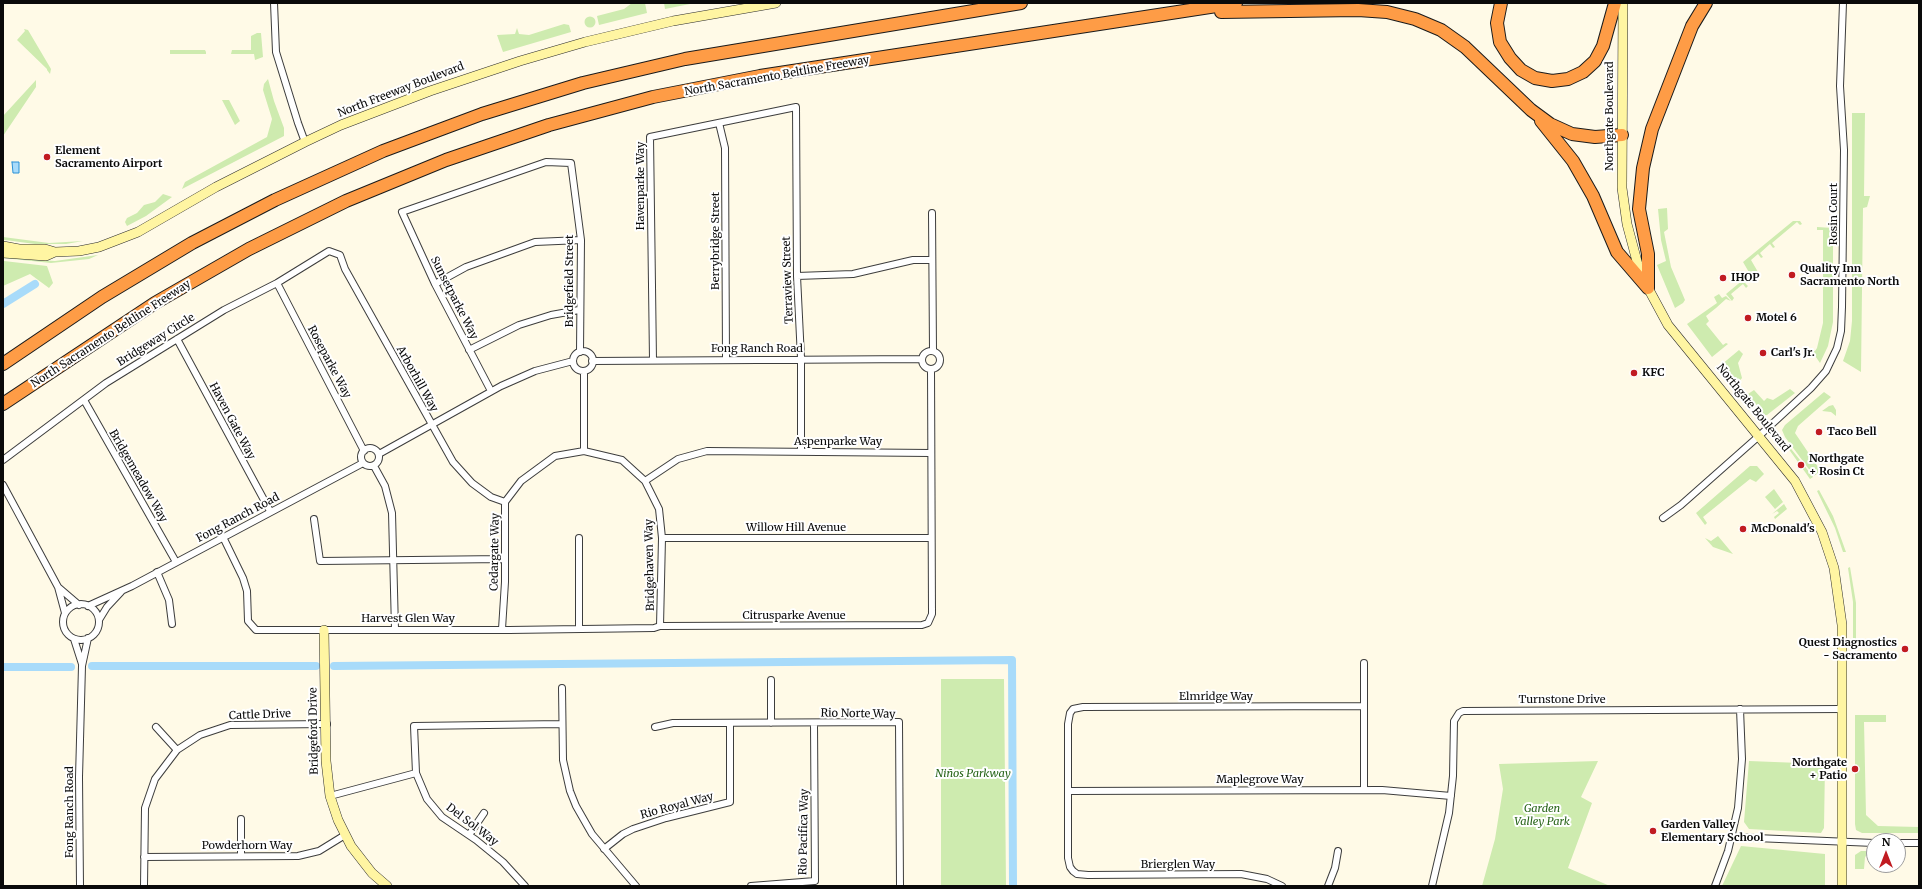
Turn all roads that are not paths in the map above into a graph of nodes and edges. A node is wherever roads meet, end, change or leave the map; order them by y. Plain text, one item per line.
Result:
1 (274, 3) edge
2 (776, 3) edge
3 (1021, 3) edge
4 (1236, 3) edge
5 (1501, 3) edge
6 (1615, 3) edge
7 (1623, 3) edge
8 (1706, 3) edge
9 (1843, 3) edge
10 (1178, 12) junction
11 (796, 107) joint
12 (1531, 110) junction
13 (720, 123) junction
14 (1622, 135) junction
15 (305, 142) junction
16 (402, 212) joint
17 (932, 213) dead end
18 (582, 240) junction
19 (3, 246) edge
20 (329, 251) joint
21 (3, 252) edge
22 (55, 252) junction
23 (932, 260) junction
24 (797, 276) junction
25 (277, 283) junction
26 (435, 284) junction
27 (1648, 288) junction
28 (579, 310) junction
29 (177, 339) junction
30 (469, 350) junction
31 (933, 351) junction
32 (580, 352) junction
33 (801, 358) junction
34 (726, 359) junction
35 (922, 359) junction
36 (592, 360) junction
37 (653, 360) junction
38 (573, 361) junction
39 (3, 364) edge
40 (931, 369) junction
41 (584, 371) junction
42 (491, 391) junction
43 (84, 400) junction
44 (3, 404) edge
45 (431, 424) junction
46 (1759, 436) junction
47 (364, 451) junction
48 (584, 451) junction
49 (801, 452) junction
50 (931, 453) junction
51 (379, 454) junction
52 (3, 460) edge
53 (363, 462) junction
54 (374, 466) junction
55 (645, 481) junction
56 (3, 485) edge
57 (505, 502) junction
58 (270, 512) junction
59 (1663, 518) dead end
60 (314, 519) dead end
61 (223, 537) junction
62 (579, 538) dead end
63 (662, 538) junction
64 (930, 538) junction
65 (504, 559) junction
66 (393, 561) junction
67 (176, 562) junction
68 (157, 572) junction
69 (58, 586) junction
70 (122, 591) junction
71 (79, 605) junction
72 (88, 606) junction
73 (65, 613) junction
74 (99, 620) junction
75 (172, 624) dead end
76 (660, 626) junction
77 (579, 628) junction
78 (395, 629) junction
79 (502, 629) junction
80 (324, 630) junction
81 (88, 638) junction
82 (74, 639) junction
83 (1364, 663) dead end
84 (82, 666) junction
85 (771, 680) dead end
86 (562, 688) dead end
87 (1364, 706) junction
88 (1740, 709) junction
89 (1842, 709) junction
90 (730, 722) junction
91 (771, 722) junction
92 (814, 722) junction
93 (327, 724) junction
94 (562, 724) junction
95 (156, 727) dead end
96 (655, 727) dead end
97 (177, 750) junction
98 (416, 773) junction
99 (1364, 790) junction
100 (1068, 791) junction
101 (330, 796) junction
102 (1452, 796) junction
103 (484, 813) dead end
104 (241, 819) dead end
105 (469, 835) junction
106 (345, 836) junction
107 (1732, 837) junction
108 (1842, 842) junction
109 (1866, 842) edge
110 (1906, 843) edge
111 (1919, 843) edge
112 (604, 849) junction
113 (1338, 851) dead end
114 (241, 856) junction
115 (144, 857) junction
116 (80, 886) edge
117 (144, 886) edge
118 (387, 886) edge
119 (525, 886) edge
120 (636, 886) edge
121 (751, 886) edge
122 (900, 886) edge
123 (1282, 886) edge
124 (1328, 886) edge
125 (1432, 886) edge
126 (1715, 886) edge
127 (1842, 886) edge

1 - 15 street
2 - 15 street, North Freeway Boulevard
3 - 39 highway
4 - 10 highway, North Sacramento Beltline Freeway
5 - 6 highway
7 - 14 street, Northgate Boulevard
8 - 27 highway
9 - 46 street, Rosin Court
10 - 12 highway
10 - 44 highway, North Sacramento Beltline Freeway
11 - 13 street, Havenparke Way
11 - 24 street, Terraview Street
12 - 14 highway
12 - 27 highway
13 - 34 street, Berrybridge Street
13 - 37 street, Havenparke Way
14 - 27 street, Northgate Boulevard
15 - 22 street, North Freeway Boulevard
16 - 18 street, Bridgefield Street
16 - 26 street, Sunsetparke Way
17 - 23 street
18 - 26 street
18 - 28 street, Bridgefield Street
19 - 22 street, North Freeway Boulevard
20 - 25 street, Bridgeway Circle
20 - 45 street, Arborhill Way
21 - 22 street, North Freeway Boulevard
23 - 24 street
23 - 31 street
24 - 33 street, Terraview Street
25 - 29 street, Bridgeway Circle
25 - 47 street, Roseparke Way
26 - 30 street, Sunsetparke Way
27 - 46 street, Northgate Boulevard
28 - 30 street
28 - 32 street, Bridgefield Street
29 - 43 street, Bridgeway Circle
29 - 58 street, Haven Gate Way
30 - 42 street, Sunsetparke Way
31 - 35 street
31 - 40 street
32 - 36 street
32 - 38 street
33 - 34 street, Fong Ranch Road
33 - 35 street, Fong Ranch Road
33 - 49 street, Terraview Street
34 - 37 street, Fong Ranch Road
35 - 40 street
36 - 37 street, Fong Ranch Road
36 - 41 street
38 - 41 street
38 - 42 street
40 - 50 street
41 - 48 street
42 - 45 street
43 - 52 street, Bridgeway Circle
43 - 67 street, Bridgemeadow Way
45 - 51 street
45 - 57 street, Arborhill Way
46 - 59 street, Rosin Court
46 - 89 street, Northgate Boulevard
47 - 51 street
47 - 53 street
48 - 55 street, Bridgehaven Way
48 - 57 street, Cedargate Way
49 - 50 street, Aspenparke Way
49 - 55 street, Aspenparke Way
50 - 64 street
51 - 54 street
53 - 54 street
53 - 58 street, Fong Ranch Road
54 - 66 street
55 - 63 street, Bridgehaven Way
56 - 69 street
57 - 65 street, Cedargate Way
58 - 61 street, Fong Ranch Road
60 - 66 street
61 - 67 street, Fong Ranch Road
61 - 80 street, Harvest Glen Way
62 - 77 street
63 - 64 street, Willow Hill Avenue
63 - 76 street, Bridgehaven Way
64 - 76 street, Citrusparke Avenue
65 - 66 street
65 - 79 street, Cedargate Way
66 - 78 street
67 - 68 street, Fong Ranch Road
68 - 70 street, Fong Ranch Road
68 - 75 street
69 - 71 street
69 - 73 street
70 - 72 street, Fong Ranch Road
70 - 74 street, Fong Ranch Road
71 - 72 street
71 - 73 street
72 - 74 street
73 - 82 street
74 - 81 street
76 - 77 street, Harvest Glen Way
77 - 79 street, Harvest Glen Way
78 - 79 street, Harvest Glen Way
78 - 80 street, Harvest Glen Way
80 - 93 street, Bridgeford Drive
81 - 82 street
81 - 84 street, Fong Ranch Road
82 - 84 street, Fong Ranch Road
83 - 87 street
84 - 116 street, Fong Ranch Road
85 - 91 street
86 - 94 street
87 - 99 street
87 - 100 street, Elmridge Way
88 - 89 street, Turnstone Drive
88 - 102 street, Turnstone Drive
88 - 107 street
89 - 108 street, Northgate Boulevard
90 - 91 street, Rio Norte Way
90 - 96 street, Rio Norte Way
90 - 112 street, Rio Royal Way
91 - 92 street, Rio Norte Way
92 - 121 street, Rio Pacifica Way
92 - 122 street, Rio Norte Way
93 - 97 street, Cattle Drive
93 - 101 street, Bridgeford Drive
94 - 98 street, Del Sol Way
94 - 112 street
95 - 97 street
97 - 115 street, Cattle Drive
98 - 101 street
98 - 105 street, Del Sol Way
99 - 100 street, Maplegrove Way
99 - 102 street, Maplegrove Way
100 - 123 street, Brierglen Way
101 - 106 street, Bridgeford Drive
102 - 125 street, Turnstone Drive
103 - 105 street
104 - 114 street
105 - 119 street, Del Sol Way
106 - 114 street, Powderhorn Way
106 - 118 street, Bridgeford Drive
107 - 108 street
107 - 126 street
108 - 109 street
108 - 127 street, Northgate Boulevard
110 - 111 street
112 - 120 street
113 - 124 street
114 - 115 street, Powderhorn Way
115 - 117 street, Cattle Drive

